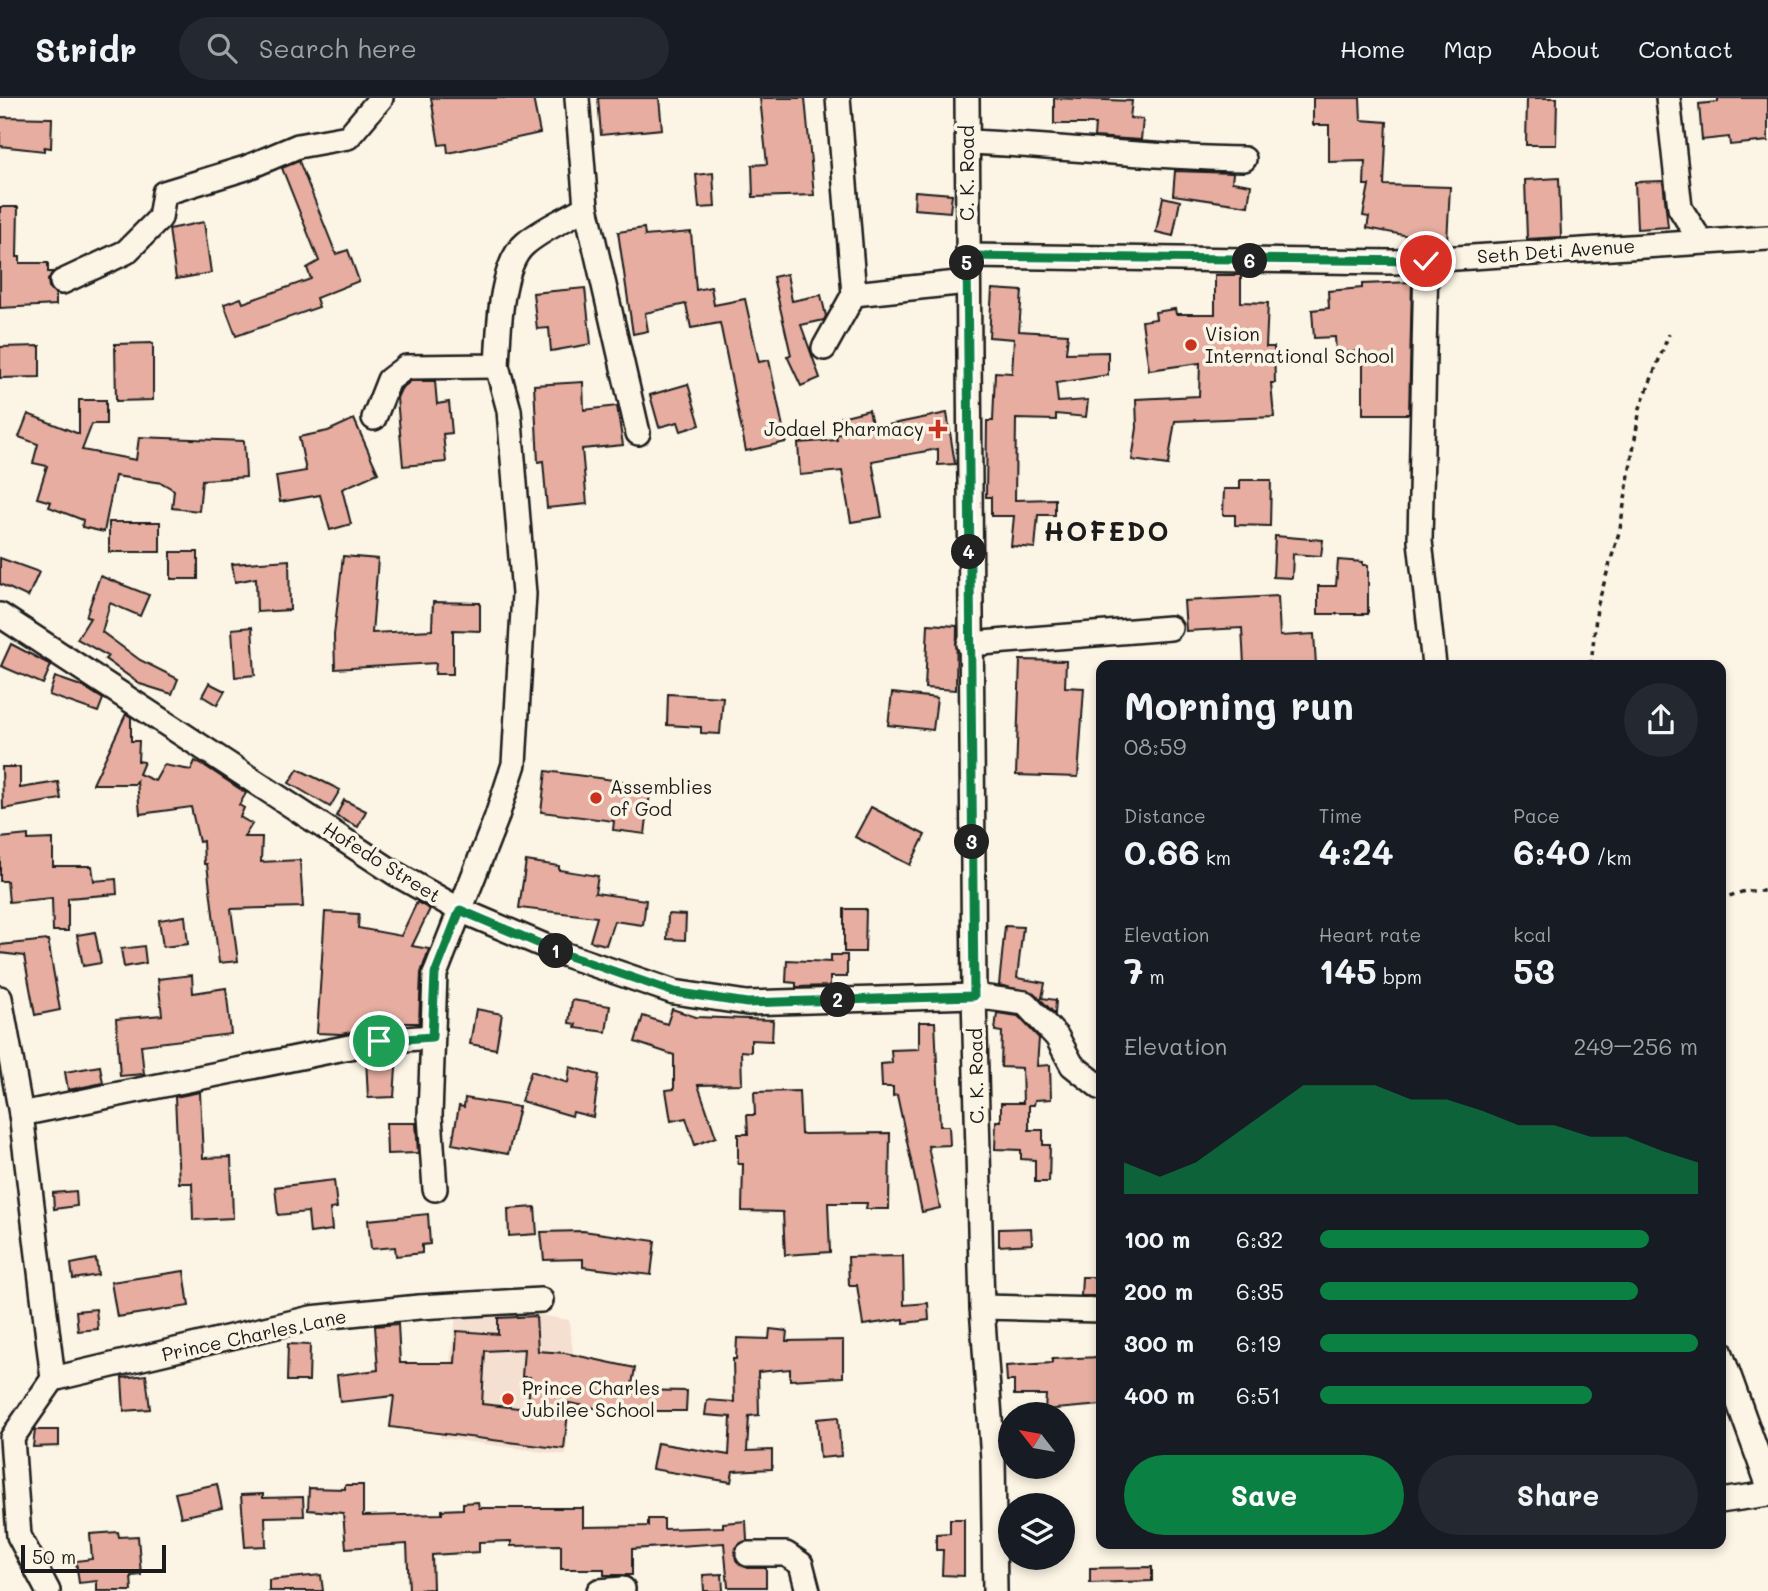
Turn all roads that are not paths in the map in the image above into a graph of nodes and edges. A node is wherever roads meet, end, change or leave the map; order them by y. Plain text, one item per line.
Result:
1 (380, 98) edge
2 (577, 98) edge
3 (838, 98) edge
4 (967, 98) edge
5 (1668, 98) edge
6 (968, 142) junction
7 (1244, 159) dead end
8 (586, 207) junction
9 (1768, 238) edge
10 (1700, 240) junction
11 (967, 256) junction
12 (1426, 261) junction
13 (62, 282) dead end
14 (967, 282) junction
15 (854, 294) junction
16 (824, 348) dead end
17 (497, 366) junction
18 (374, 418) dead end
19 (638, 433) dead end
20 (0, 615) edge
21 (1170, 628) dead end
22 (969, 644) junction
23 (1433, 660) edge
24 (460, 910) junction
25 (974, 996) junction
26 (0, 998) edge
27 (432, 1037) junction
28 (1096, 1084) edge
29 (21, 1114) junction
30 (435, 1189) dead end
31 (541, 1300) dead end
32 (982, 1307) junction
33 (1096, 1310) edge
34 (1726, 1368) edge
35 (52, 1379) junction
36 (6, 1438) edge
37 (1768, 1484) edge
38 (1768, 1494) edge
39 (1726, 1500) edge
40 (748, 1554) dead end
41 (623, 1589) dead end
42 (48, 1591) edge
43 (599, 1591) edge
44 (808, 1591) edge
45 (995, 1591) edge

1 - 13 street
2 - 8 street
3 - 15 street
4 - 6 street, C. K. Road
5 - 10 street
6 - 7 street
6 - 11 street, C. K. Road
8 - 17 street
8 - 19 street
9 - 10 street, Seth Deti Avenue
10 - 12 street, Seth Deti Avenue
11 - 12 street, Seth Deti Avenue
11 - 14 street, C. K. Road
12 - 23 street
14 - 15 street
14 - 22 street, C. K. Road
15 - 16 street
17 - 18 street
17 - 24 street
20 - 24 street, Hofedo Street
21 - 22 street
22 - 25 street, C. K. Road
24 - 25 street, Hofedo Street
24 - 27 street
25 - 28 street, Hofedo Street
25 - 32 street, C. K. Road
26 - 29 street
27 - 29 street
27 - 30 street
29 - 35 street
31 - 35 street, Prince Charles Lane
32 - 33 street
32 - 45 street, C. K. Road
34 - 37 street
35 - 36 street
36 - 42 street
38 - 39 street
40 - 44 street
41 - 43 street

